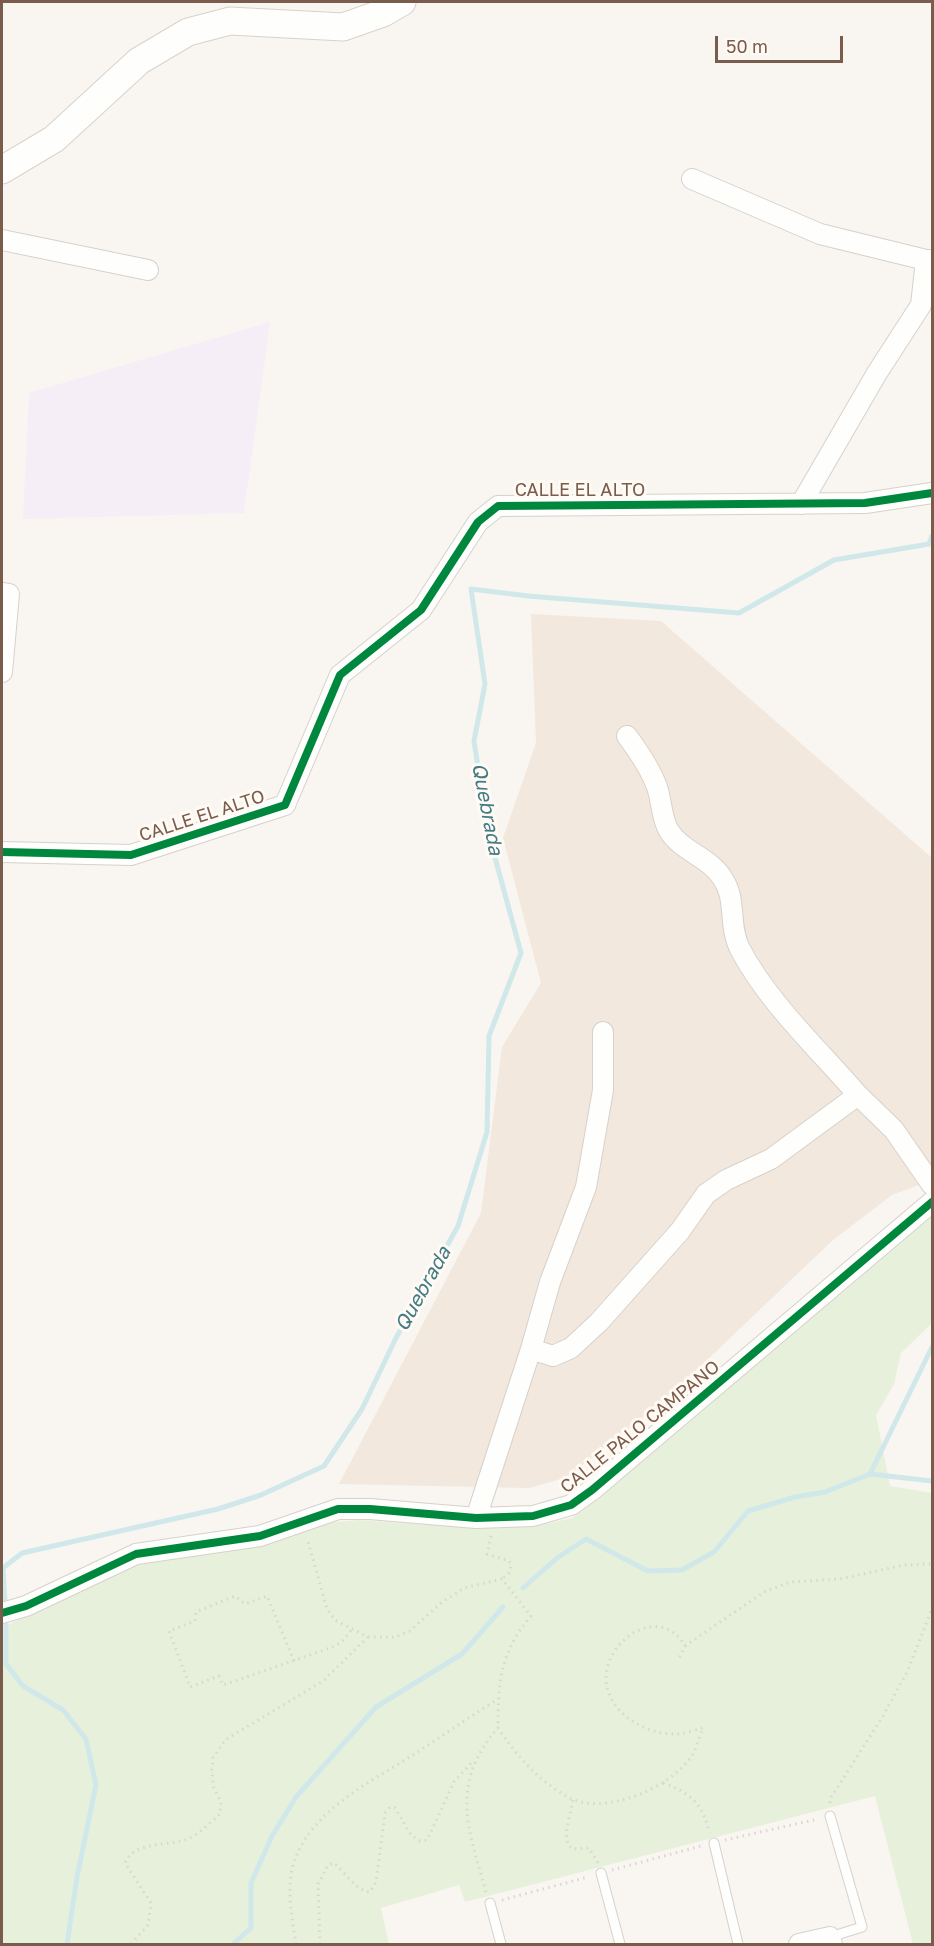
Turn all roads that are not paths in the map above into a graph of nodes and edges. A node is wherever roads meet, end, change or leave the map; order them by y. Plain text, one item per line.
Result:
1 (402, 2) edge
2 (2, 170) edge
3 (692, 179) dead end
4 (2, 240) edge
5 (929, 260) edge
6 (148, 270) dead end
7 (933, 493) edge
8 (801, 504) junction
9 (2, 593) edge
10 (2, 672) edge
11 (627, 736) dead end
12 (2, 852) edge
13 (603, 1032) dead end
14 (858, 1095) junction
15 (933, 1185) edge
16 (933, 1202) edge
17 (531, 1349) junction
18 (476, 1518) junction
19 (2, 1613) edge
20 (830, 1816) road end
21 (714, 1843) road end
22 (601, 1873) road end
23 (490, 1903) road end
24 (831, 1941) edge
25 (501, 1944) edge
26 (620, 1944) edge
27 (738, 1944) edge
28 (799, 1944) edge

1 - 2 main road
3 - 5 street
4 - 6 street
5 - 8 street
7 - 8 street, CALLE EL ALTO
8 - 12 street, CALLE EL ALTO
9 - 10 street
11 - 14 street
13 - 17 street
14 - 15 street
14 - 17 street
16 - 18 street, CALLE PALO CAMPANO
17 - 18 street
18 - 19 street, CALLE PALO CAMPANO
20 - 24 lane
21 - 27 lane
22 - 26 lane
23 - 25 lane
24 - 28 street

